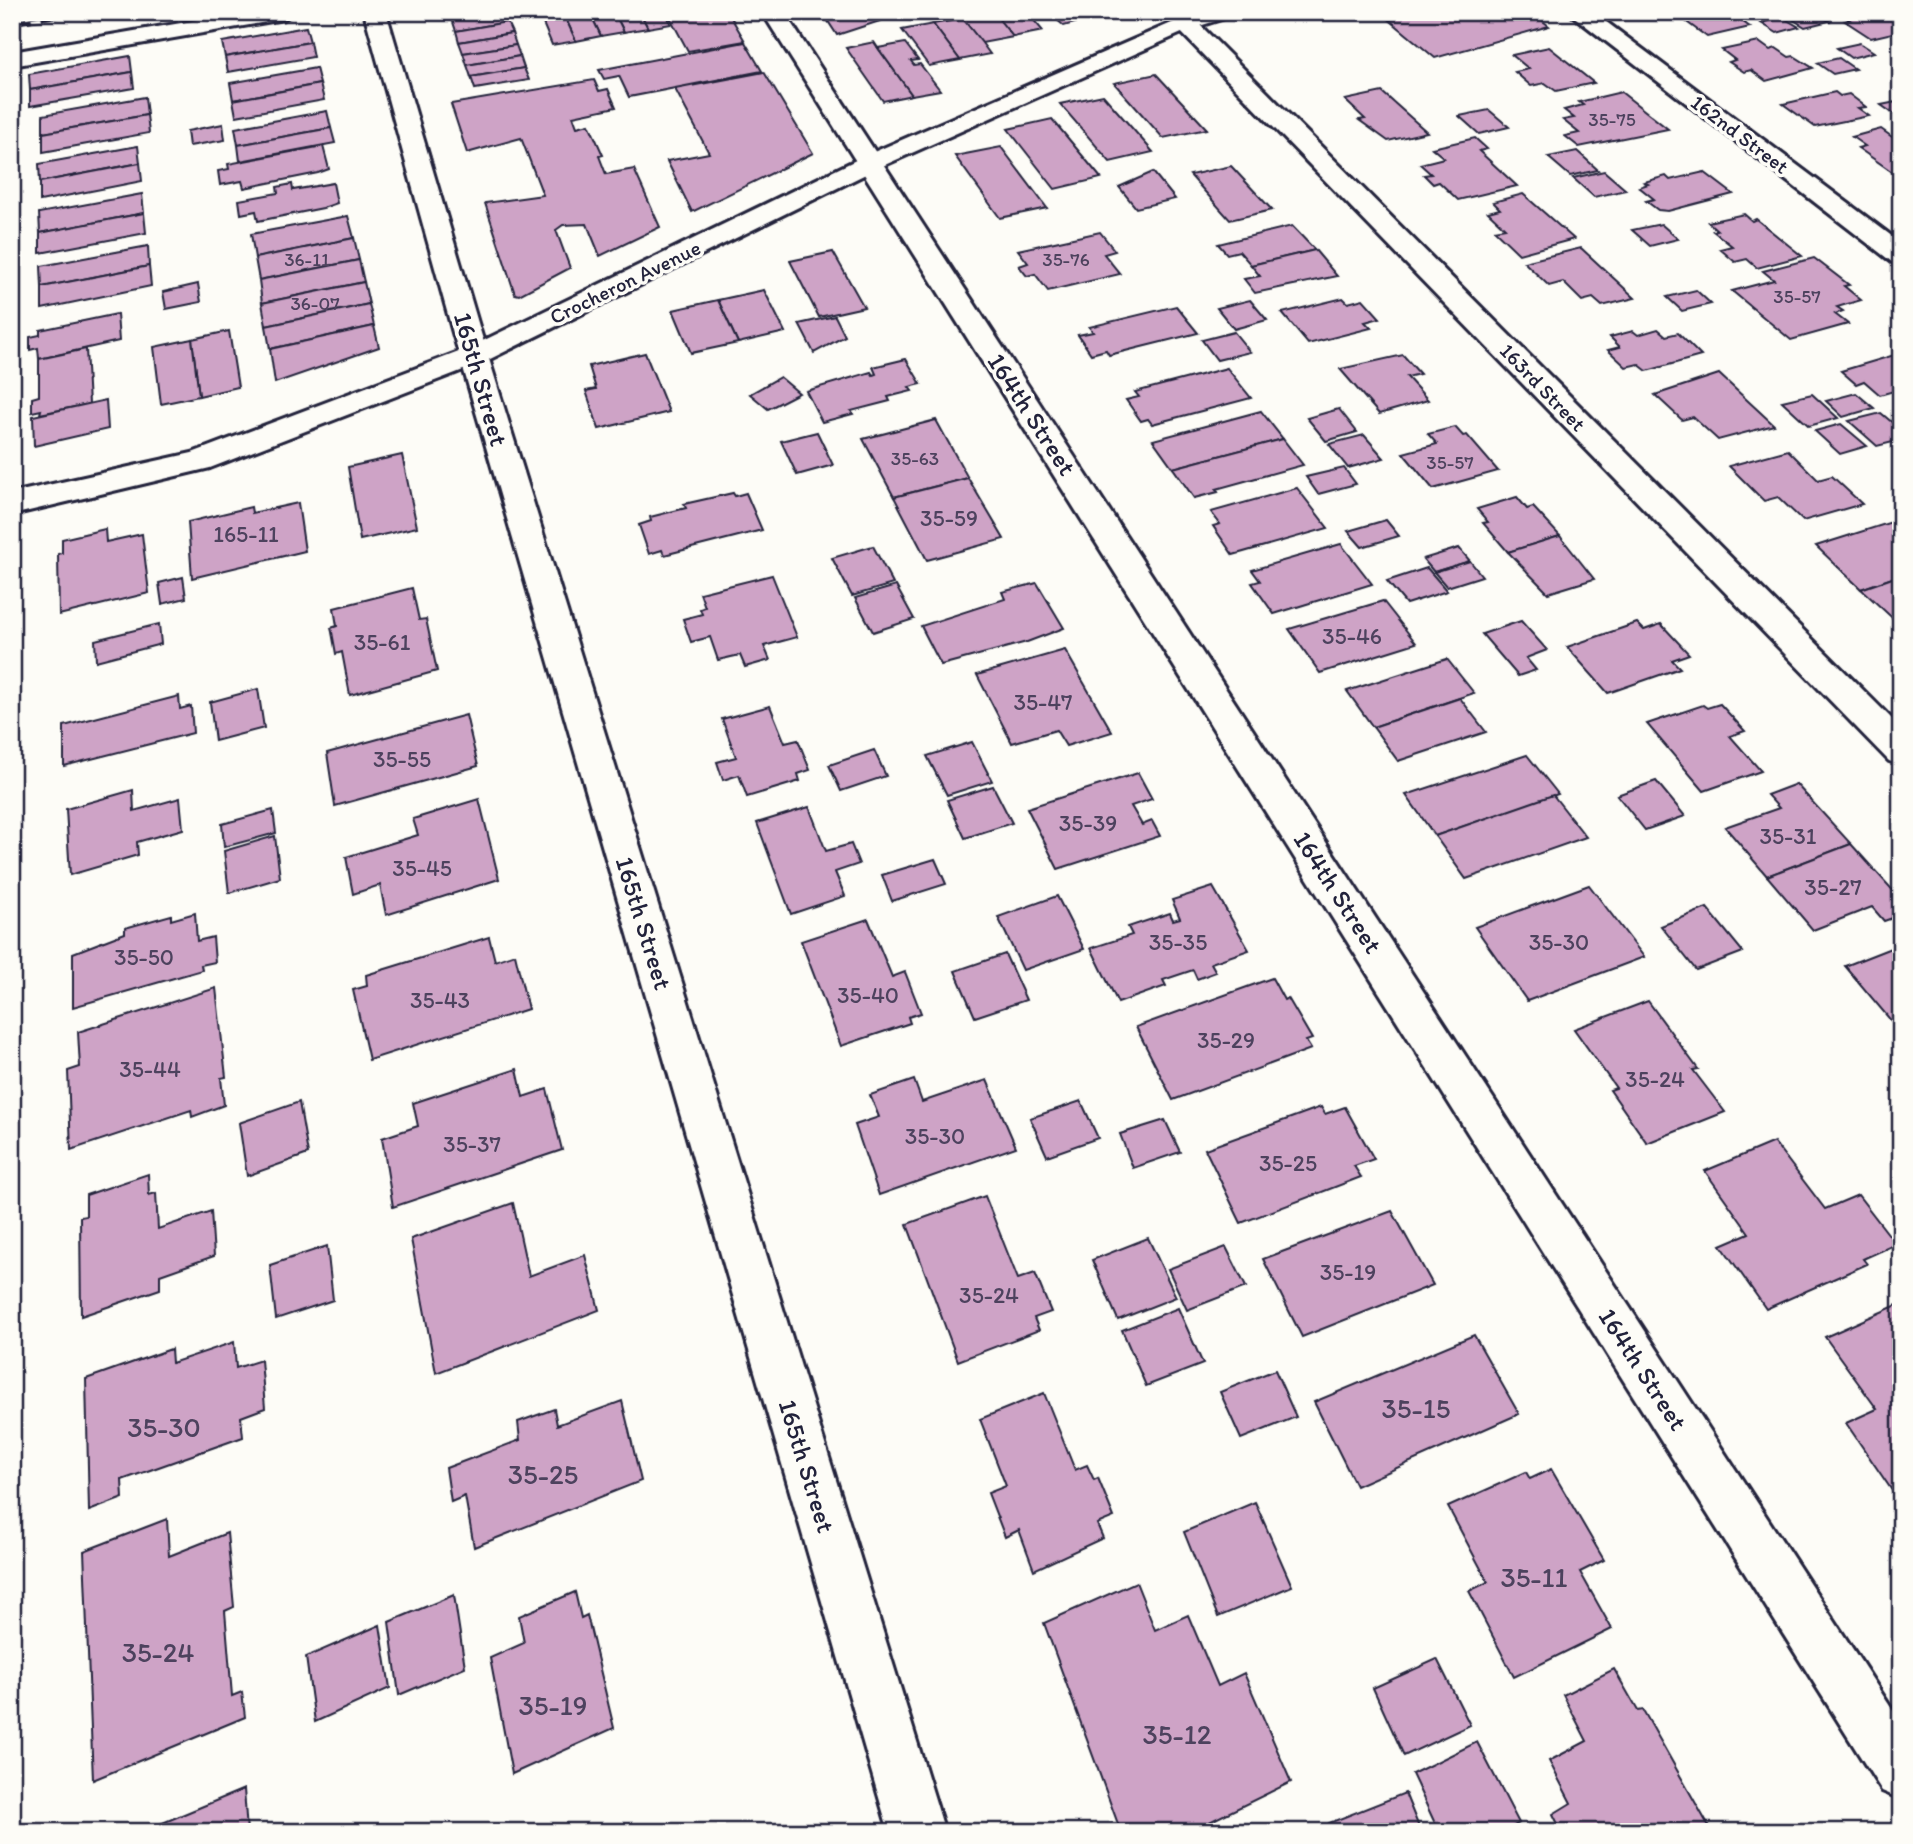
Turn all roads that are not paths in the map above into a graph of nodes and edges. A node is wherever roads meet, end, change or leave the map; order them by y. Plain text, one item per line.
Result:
1 (284, 12) edge
2 (375, 12) edge
3 (774, 12) edge
4 (1220, 12) edge
5 (1579, 12) edge
6 (1185, 23) junction
7 (12, 60) edge
8 (869, 163) junction
9 (1901, 256) edge
10 (474, 356) junction
11 (12, 504) edge
12 (1901, 751) edge
13 (1901, 1772) edge
14 (917, 1832) edge

1 - 7 street
2 - 10 street, 165th Street
3 - 8 street, 164th Street
4 - 6 street, Crocheron Avenue
5 - 9 street, 162nd Street
6 - 8 street, Crocheron Avenue
6 - 12 street, 163rd Street
8 - 10 street, Crocheron Avenue
8 - 13 street, 164th Street
10 - 11 street, Crocheron Avenue
10 - 14 street, 165th Street

